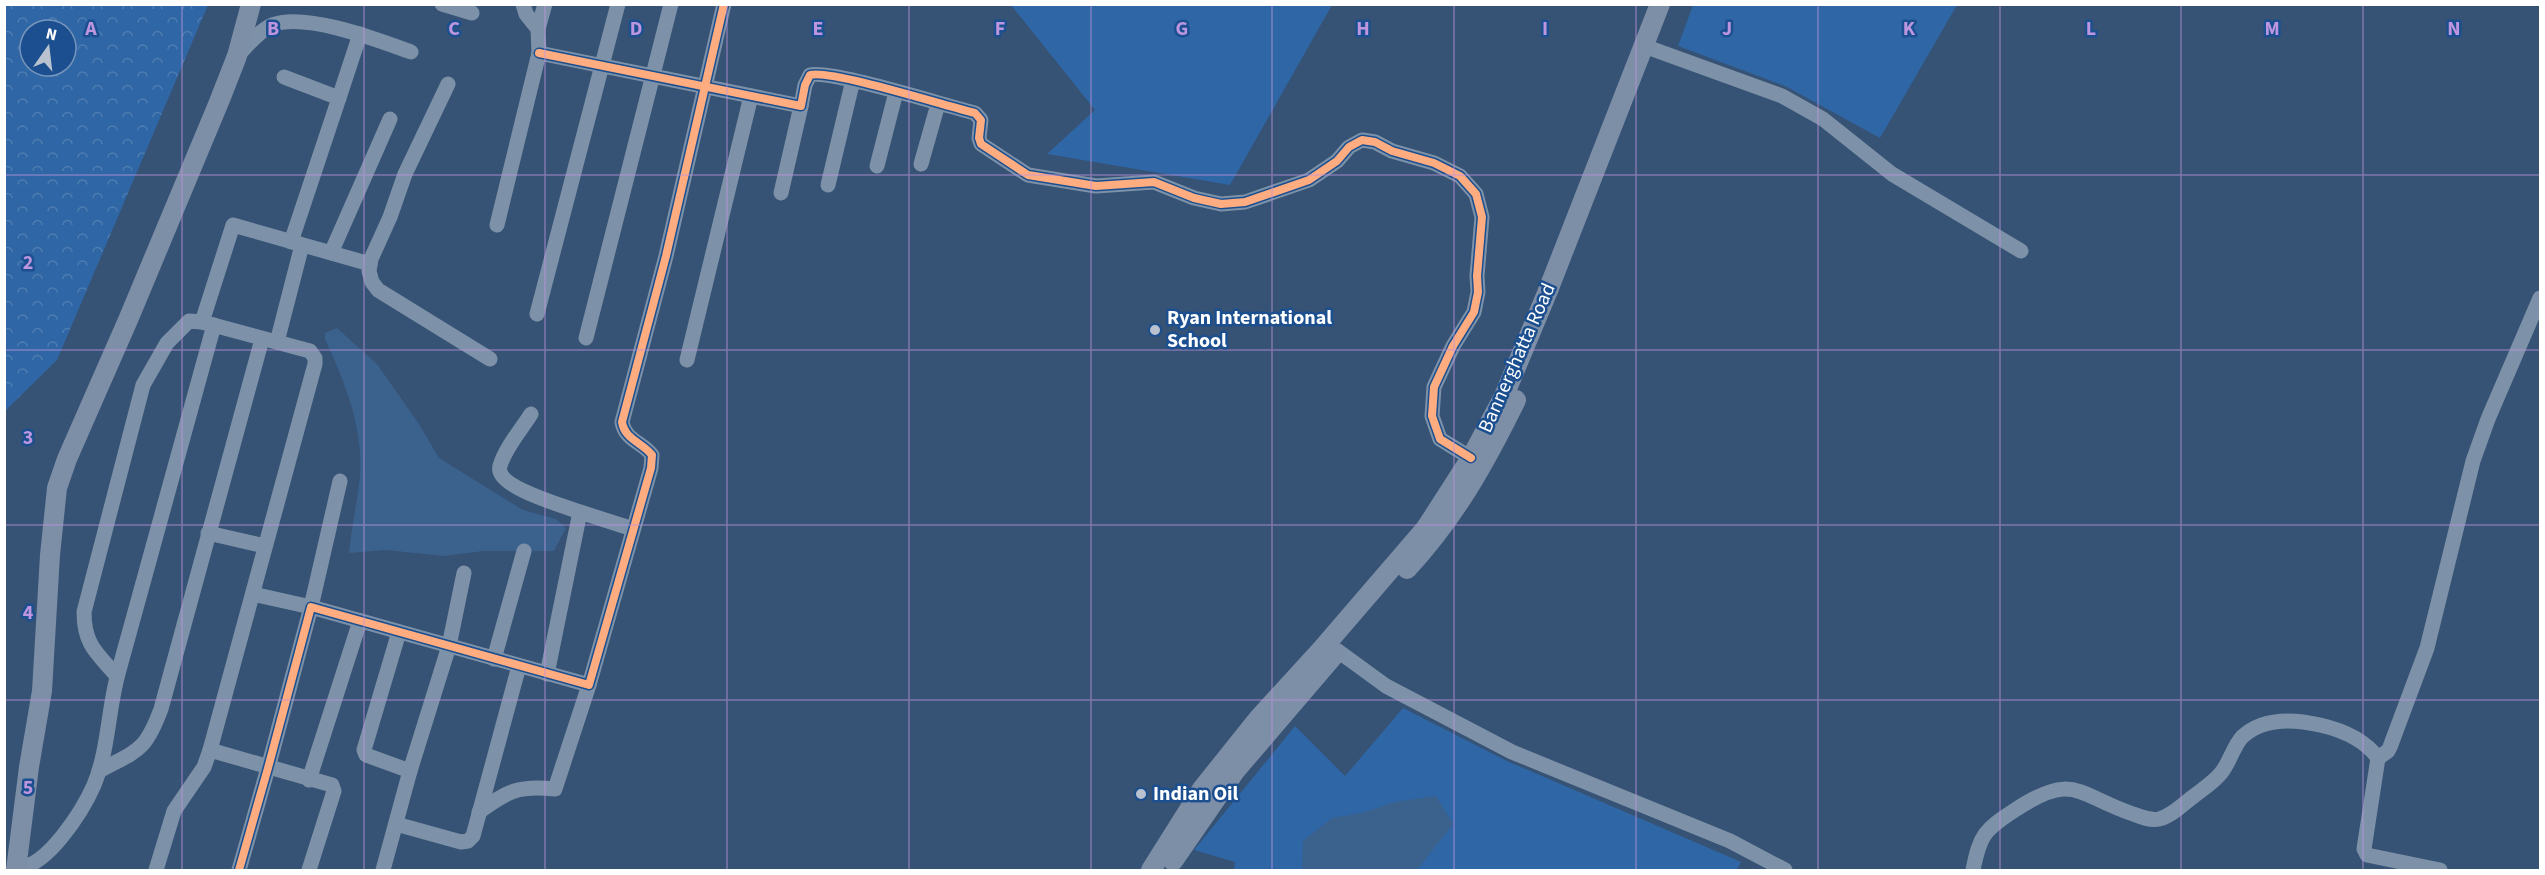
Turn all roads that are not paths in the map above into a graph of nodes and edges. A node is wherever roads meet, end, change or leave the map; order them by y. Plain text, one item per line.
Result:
1 (251, 4) edge
2 (442, 4) edge
3 (523, 4) edge
4 (545, 4) edge
5 (618, 4) edge
6 (671, 4) edge
7 (724, 4) edge
8 (1660, 4) edge
9 (1673, 4) edge
10 (472, 13) dead end
11 (538, 29) junction
12 (360, 34) junction
13 (1650, 48) junction
14 (411, 52) dead end
15 (539, 53) junction
16 (237, 56) junction
17 (601, 64) junction
18 (653, 74) junction
19 (284, 77) dead end
20 (853, 80) junction
21 (448, 84) dead end
22 (705, 87) junction
23 (896, 92) junction
24 (751, 96) junction
25 (339, 98) junction
26 (938, 104) junction
27 (801, 106) junction
28 (390, 119) dead end
29 (921, 164) dead end
30 (877, 166) dead end
31 (828, 185) dead end
32 (781, 193) dead end
33 (497, 225) dead end
34 (297, 243) junction
35 (2020, 251) dead end
36 (331, 253) junction
37 (370, 264) junction
38 (2541, 298) edge
39 (537, 314) dead end
40 (208, 323) junction
41 (586, 338) dead end
42 (270, 340) junction
43 (490, 359) dead end
44 (687, 360) dead end
45 (531, 414) dead end
46 (1471, 458) junction
47 (340, 481) dead end
48 (580, 512) junction
49 (633, 529) junction
50 (208, 533) junction
51 (265, 546) junction
52 (524, 551) dead end
53 (464, 573) dead end
54 (253, 594) junction
55 (311, 607) junction
56 (360, 621) junction
57 (399, 633) junction
58 (449, 646) junction
59 (1338, 651) junction
60 (494, 659) junction
61 (519, 666) junction
62 (547, 674) junction
63 (117, 676) junction
64 (589, 686) junction
65 (210, 750) junction
66 (2378, 758) junction
67 (268, 768) junction
68 (99, 771) junction
69 (410, 771) junction
70 (309, 780) junction
71 (479, 812) junction
72 (396, 824) junction
73 (17, 869) edge
74 (156, 870) edge
75 (238, 870) edge
76 (309, 870) edge
77 (383, 870) edge
78 (1151, 870) edge
79 (1167, 870) edge
80 (1785, 870) edge
81 (1973, 870) edge
82 (2440, 870) edge

1 - 16 main road
2 - 10 street
3 - 11 street
4 - 11 street
5 - 17 street
6 - 18 street
7 - 22 street
8 - 13 main road, Bannerghatta Road
9 - 13 main road, Bannerghatta Road
11 - 15 street
12 - 14 street
12 - 16 street
12 - 25 street
13 - 35 street
13 - 46 main road, Bannerghatta Road
13 - 59 main road, Bannerghatta Road
15 - 17 street
15 - 33 street
16 - 73 main road
17 - 18 street
17 - 39 street
18 - 22 street
18 - 41 street
19 - 25 street
20 - 23 street
20 - 27 street
20 - 31 street
21 - 37 street
22 - 24 street
22 - 49 street
23 - 26 street
23 - 30 street
24 - 27 street
24 - 44 street
25 - 34 street
26 - 29 street
26 - 46 street
27 - 32 street
28 - 36 street
34 - 36 street
34 - 40 street
34 - 42 street
36 - 37 street
37 - 43 street
38 - 66 street
40 - 42 street
40 - 63 street
40 - 63 street
42 - 50 street
42 - 51 street
45 - 48 street
46 - 78 main road, Bannerghatta Road
47 - 55 street
48 - 49 street
48 - 62 street
49 - 64 street
50 - 51 street
50 - 68 street
51 - 54 street
52 - 60 street
53 - 58 street
54 - 55 street
54 - 65 street
55 - 56 street
55 - 67 street
56 - 57 street
56 - 70 street
57 - 58 street
57 - 69 street
58 - 60 street
58 - 69 street
59 - 79 main road, Bannerghatta Road
59 - 80 street
60 - 61 street
61 - 62 street
61 - 71 street
62 - 64 street
63 - 68 street
64 - 71 street
65 - 67 street
65 - 74 street
66 - 81 street
66 - 82 street
67 - 70 street
67 - 75 street
68 - 73 street
69 - 72 street
70 - 76 street
71 - 72 street
72 - 77 street

